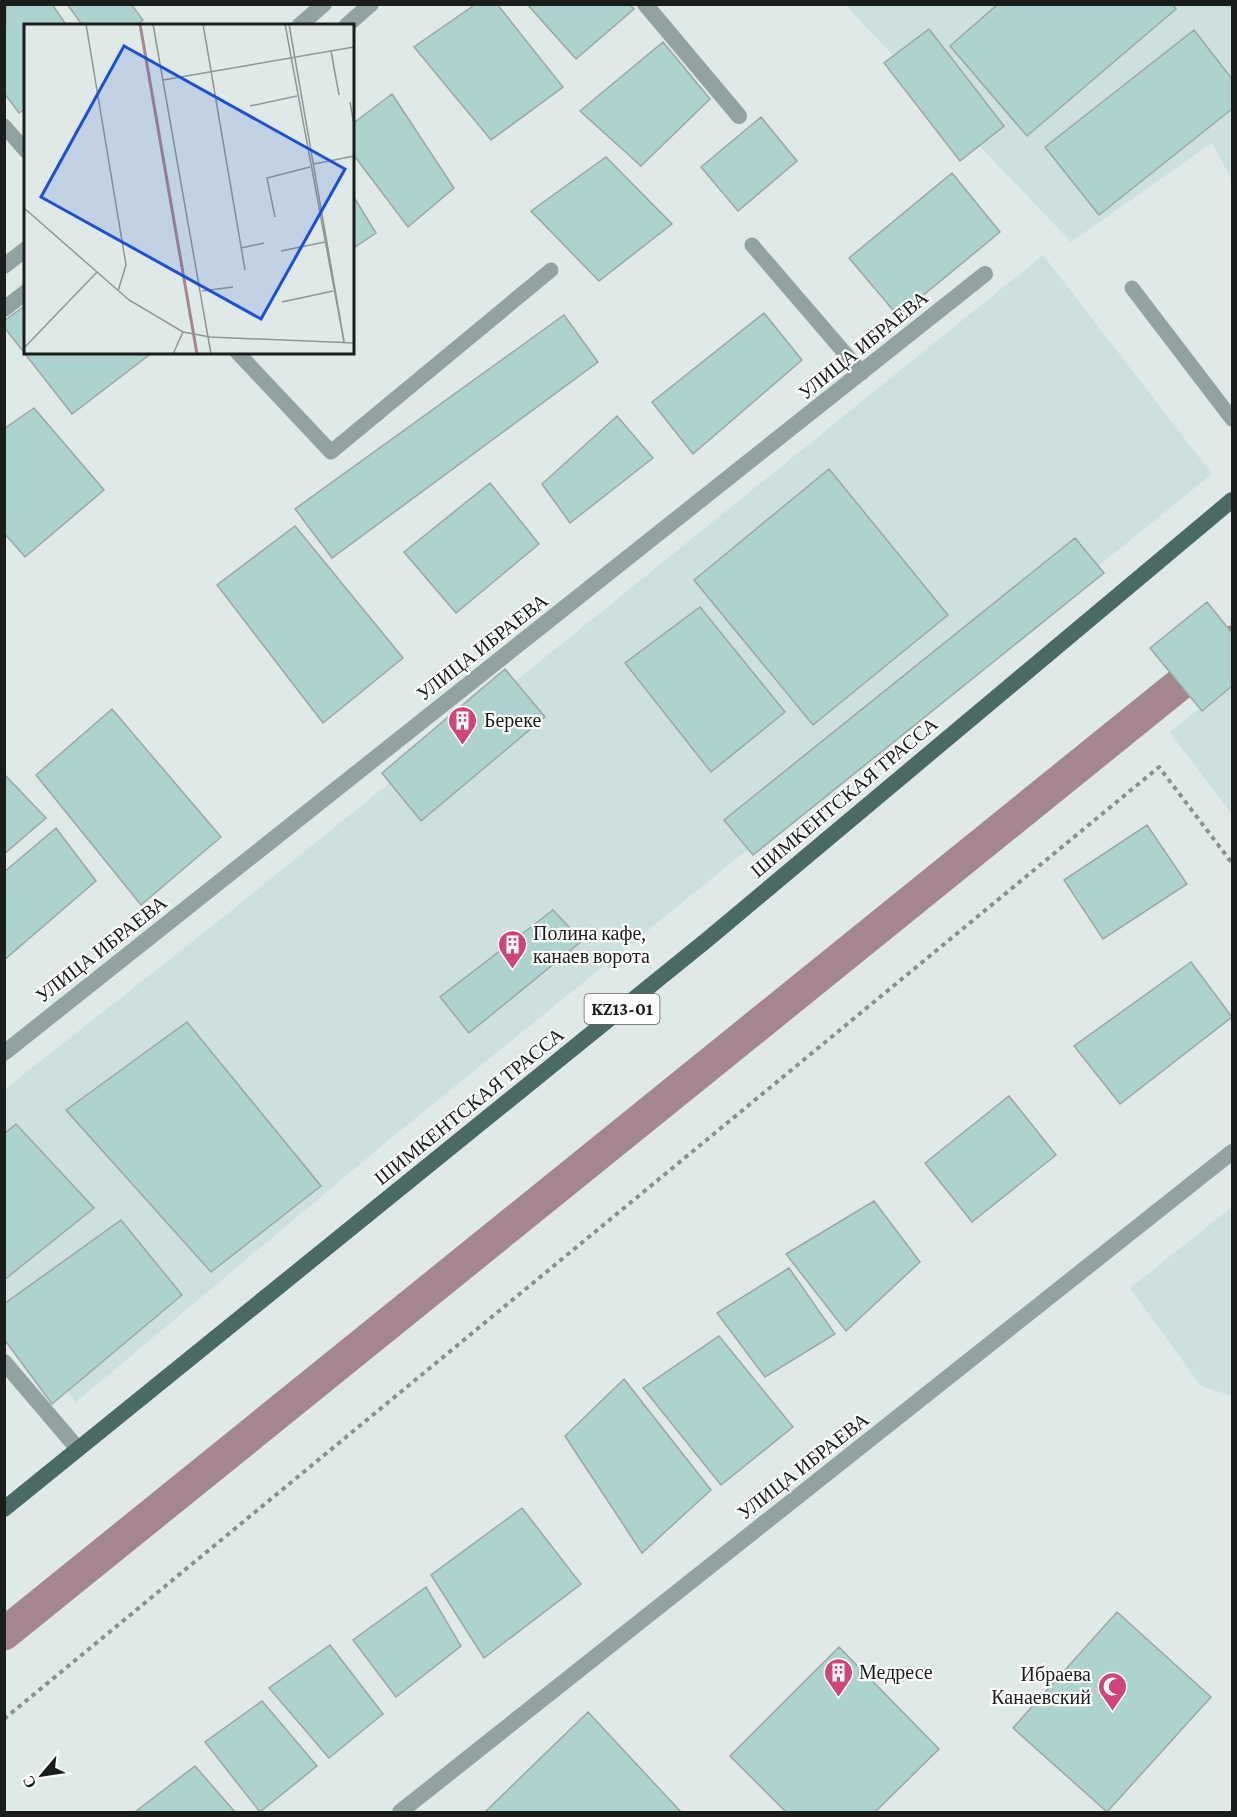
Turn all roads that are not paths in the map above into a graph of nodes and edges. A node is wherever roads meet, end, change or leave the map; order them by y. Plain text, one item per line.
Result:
1 (324, 4) edge
2 (371, 4) edge
3 (645, 4) edge
4 (301, 24) edge
5 (348, 24) edge
6 (739, 116) dead end
7 (4, 126) edge
8 (24, 148) edge
9 (752, 245) dead end
10 (24, 251) edge
11 (4, 266) edge
12 (551, 270) dead end
13 (985, 274) dead end
14 (1132, 288) dead end
15 (24, 294) edge
16 (4, 309) edge
17 (239, 354) edge
18 (862, 373) junction
19 (1233, 419) edge
20 (1233, 500) edge
21 (4, 1053) edge
22 (1233, 1152) edge
23 (4, 1362) edge
24 (78, 1449) junction
25 (4, 1509) edge
26 (400, 1812) edge

1 - 4 street
2 - 5 street
3 - 6 street
7 - 8 lane
9 - 18 lane
10 - 11 street
12 - 17 lane
13 - 18 street, УЛИЦА ИБРАЕВА
14 - 19 lane
15 - 16 street
18 - 21 street, УЛИЦА ИБРАЕВА
20 - 24 main road, ШИМКЕНТСКАЯ ТРАССА / KZ13-01
22 - 26 street, УЛИЦА ИБРАЕВА
23 - 24 street
24 - 25 main road, ШИМКЕНТСКАЯ ТРАССА / KZ13-01

